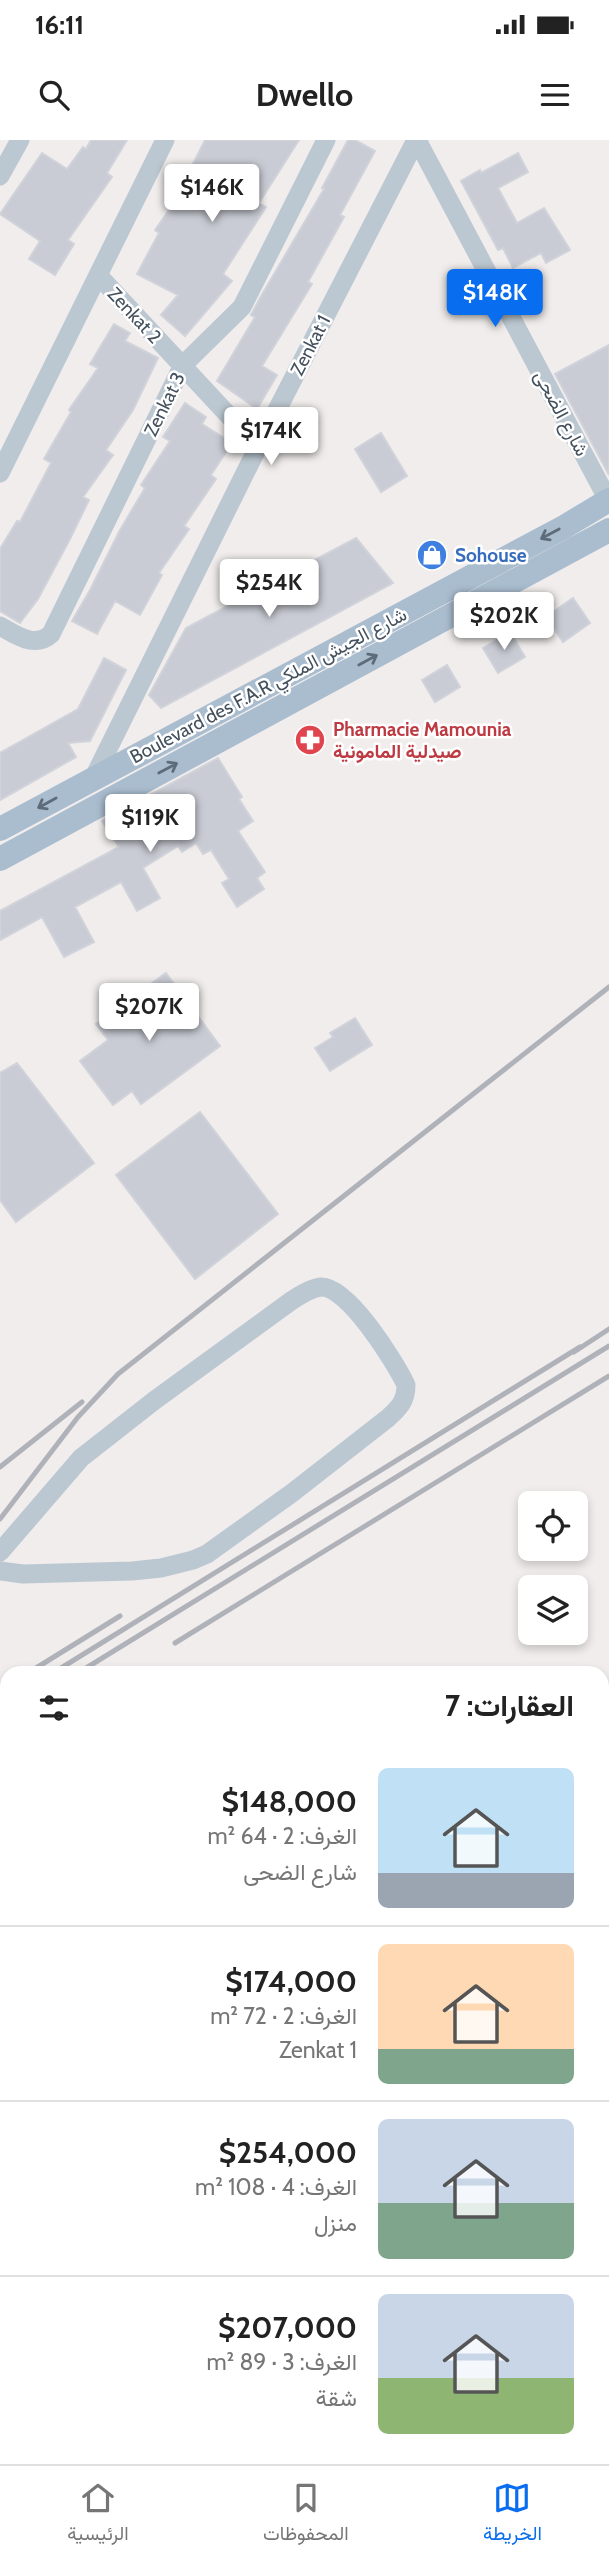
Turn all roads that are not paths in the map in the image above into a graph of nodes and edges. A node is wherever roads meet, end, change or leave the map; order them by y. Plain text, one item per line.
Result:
1 (20, 140) edge
2 (165, 140) edge
3 (326, 140) edge
4 (416, 140) edge
5 (0, 176) edge
6 (98, 275) junction
7 (183, 365) junction
8 (258, 447) junction
9 (0, 473) edge
10 (609, 500) edge
11 (609, 530) edge
12 (0, 626) edge
13 (94, 777) junction
14 (0, 829) edge
15 (0, 859) edge
16 (0, 1552) edge
17 (0, 1571) edge

1 - 5 street
2 - 6 street
3 - 7 street, Zenkat 3
4 - 8 street, Zenkat 1
4 - 10 street, شارع الضحى
6 - 7 street, Zenkat 2
6 - 9 street
7 - 8 street, Zenkat 2
7 - 12 street, Zenkat 3
8 - 13 street, Zenkat 1
10 -> 13 main road, Boulevard des F.A.R شارع الجيش الملكي
15 -> 11 main road, Boulevard des F.A.R شارع الجيش الملكي
13 -> 14 main road, Boulevard des F.A.R شارع الجيش الملكي
16 - 17 street

